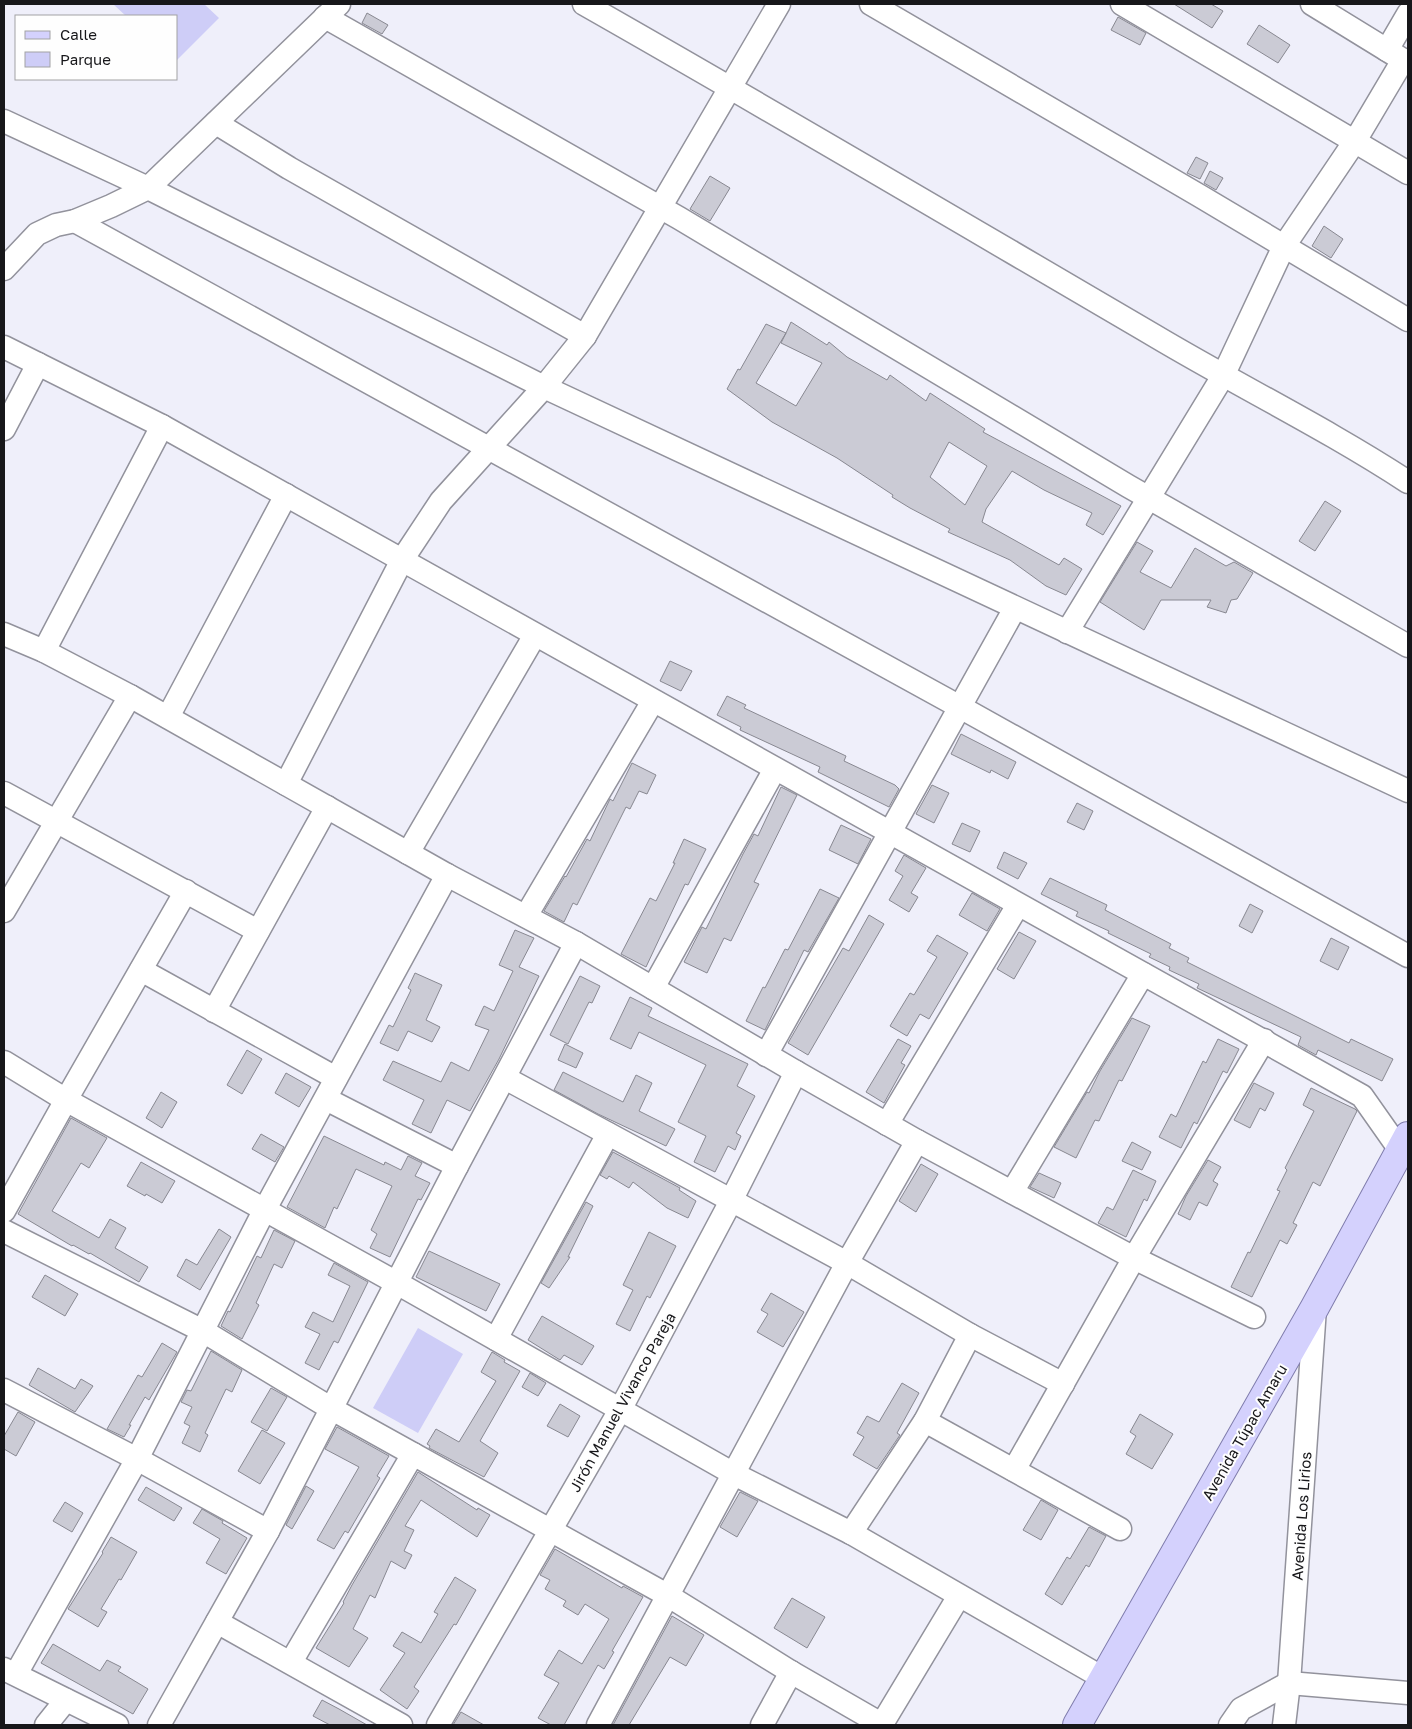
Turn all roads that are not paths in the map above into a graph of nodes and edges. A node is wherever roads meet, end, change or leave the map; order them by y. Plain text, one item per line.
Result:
1 (584, 4) edge
2 (779, 4) edge
3 (871, 4) edge
4 (1122, 4) edge
5 (1312, 4) edge
6 (332, 10) edge
7 (1408, 14) edge
8 (1399, 58) edge
9 (731, 87) junction
10 (4, 121) edge
11 (216, 123) junction
12 (1355, 141) junction
13 (1408, 173) edge
14 (148, 188) junction
15 (659, 207) junction
16 (75, 221) junction
17 (1284, 246) junction
18 (4, 269) edge
19 (1408, 320) edge
20 (585, 336) junction
21 (4, 347) edge
22 (38, 364) junction
23 (1223, 376) junction
24 (544, 387) junction
25 (162, 426) junction
26 (4, 429) edge
27 (489, 448) junction
28 (1408, 482) edge
29 (286, 495) junction
30 (1150, 499) junction
31 (402, 560) junction
32 (1015, 608) junction
33 (1067, 632) junction
34 (4, 634) edge
35 (536, 635) junction
36 (1408, 646) edge
37 (44, 651) junction
38 (130, 696) junction
39 (653, 701) junction
40 (960, 707) junction
41 (168, 717) junction
42 (775, 769) junction
43 (286, 784) junction
44 (1408, 791) edge
45 (4, 792) edge
46 (327, 807) junction
47 (56, 822) junction
48 (890, 833) junction
49 (408, 852) junction
50 (448, 875) junction
51 (186, 891) junction
52 (1018, 905) junction
53 (4, 911) edge
54 (526, 916) junction
55 (258, 931) junction
56 (576, 943) junction
57 (1408, 956) edge
58 (141, 970) junction
59 (1143, 974) junction
60 (653, 988) junction
61 (214, 1011) junction
62 (1264, 1040) junction
63 (766, 1055) junction
64 (4, 1062) edge
65 (796, 1072) junction
66 (336, 1078) junction
67 (505, 1078) junction
68 (326, 1099) junction
69 (66, 1100) junction
70 (887, 1124) junction
71 (608, 1134) junction
72 (917, 1141) junction
73 (1404, 1143) edge
74 (457, 1166) junction
75 (1012, 1192) junction
76 (731, 1201) junction
77 (265, 1210) junction
78 (4, 1211) edge
79 (4, 1231) edge
80 (1134, 1258) junction
81 (847, 1263) junction
82 (397, 1282) junction
83 (1315, 1307) junction
84 (1254, 1317) dead end
85 (203, 1331) junction
86 (970, 1335) junction
87 (496, 1339) junction
88 (1063, 1384) junction
89 (4, 1390) edge
90 (332, 1409) junction
91 (620, 1410) junction
92 (925, 1421) junction
93 (413, 1454) junction
94 (137, 1459) junction
95 (1014, 1470) junction
96 (734, 1474) junction
97 (1120, 1529) dead end
98 (550, 1530) junction
99 (268, 1531) junction
100 (851, 1533) junction
101 (668, 1595) junction
102 (959, 1596) junction
103 (217, 1622) junction
104 (291, 1662) junction
105 (10, 1672) edge
106 (792, 1672) junction
107 (1103, 1678) junction
108 (1289, 1683) junction
109 (1408, 1693) edge
110 (66, 1700) junction
111 (107, 1723) edge
112 (1230, 1724) edge
113 (46, 1725) edge
114 (159, 1725) edge
115 (401, 1725) edge
116 (438, 1725) edge
117 (598, 1725) edge
118 (762, 1725) edge
119 (882, 1725) edge
120 (1077, 1725) edge
121 (1284, 1725) edge

1 - 9 street
2 - 9 street
3 - 17 street
4 - 12 street
5 - 8 street
6 - 11 street
6 - 15 street
7 - 8 street
8 - 12 street
9 - 15 street
9 - 23 street
10 - 14 street
11 - 14 street
11 - 20 street
12 - 13 street
12 - 17 street
14 - 16 street
14 - 24 street
15 - 20 street
15 - 30 street
16 - 18 street
16 - 27 street
17 - 19 street
17 - 23 street
20 - 24 street
21 - 22 street
22 - 25 street
22 - 26 street
23 - 28 street
23 - 30 street
24 - 27 street
24 - 32 street
25 - 29 street
25 - 37 street
27 - 31 street
27 - 40 street
29 - 31 street
29 - 41 street
30 - 33 street
30 - 36 street
31 - 35 street
31 - 43 street
32 - 33 street
32 - 40 street
33 - 44 street
34 - 37 street
35 - 39 street
35 - 49 street
37 - 38 street
38 - 41 street
38 - 47 street
39 - 42 street
39 - 54 street
40 - 48 street
40 - 57 street
41 - 43 street
42 - 48 street
42 - 60 street
43 - 46 street
45 - 47 street
46 - 49 street
46 - 55 street
47 - 51 street
47 - 53 street
48 - 52 street
48 - 63 street
49 - 50 street
50 - 54 street
50 - 66 street
51 - 55 street
51 - 58 street
52 - 59 street
52 - 70 street
54 - 56 street
55 - 61 street
56 - 60 street
56 - 67 street
58 - 61 street
58 - 69 street
59 - 62 street
59 - 75 street
60 - 63 street
61 - 66 street
62 - 73 street
62 - 80 street
63 - 65 street
64 - 69 street
65 - 70 street
65 - 76 street, Jirón Manuel Vivanco Pareja
66 - 68 street
67 - 71 street
67 - 74 street
68 - 74 street
68 - 77 street
69 - 77 street
69 - 78 street
70 - 72 street
71 - 76 street
71 - 87 street
72 - 75 street
72 - 81 street
73 - 83 main road, Avenida Túpac Amaru
74 - 82 street
75 - 80 street
76 - 81 street
76 - 91 street, Jirón Manuel Vivanco Pareja
77 - 82 street
77 - 85 street
79 - 85 street
80 - 84 street
80 - 88 street
81 - 86 street
81 - 96 street
82 - 87 street
82 - 90 street
83 - 107 main road, Avenida Túpac Amaru
83 - 108 street, Avenida Los Lirios
85 - 90 street
85 - 94 street
86 - 88 street
86 - 92 street
87 - 91 street
88 - 95 street
89 - 94 street
90 - 93 street
90 - 99 street
91 - 96 street
91 - 98 street, Jirón Manuel Vivanco Pareja
92 - 95 street
92 - 100 street
93 - 98 street
93 - 104 street
94 - 99 street
94 - 105 street
95 - 97 street
96 - 100 street
96 - 101 street
98 - 101 street
98 - 116 street, Jirón Manuel Vivanco Pareja
99 - 103 street
100 - 102 street
101 - 106 street
101 - 117 street
102 - 107 street
102 - 119 street
103 - 104 street
103 - 114 street
104 - 115 street
105 - 110 street
106 - 118 street
106 - 119 street
107 - 120 main road, Avenida Túpac Amaru
108 - 109 street
108 - 112 street
108 - 121 street, Avenida Los Lirios
110 - 111 street
110 - 113 street

